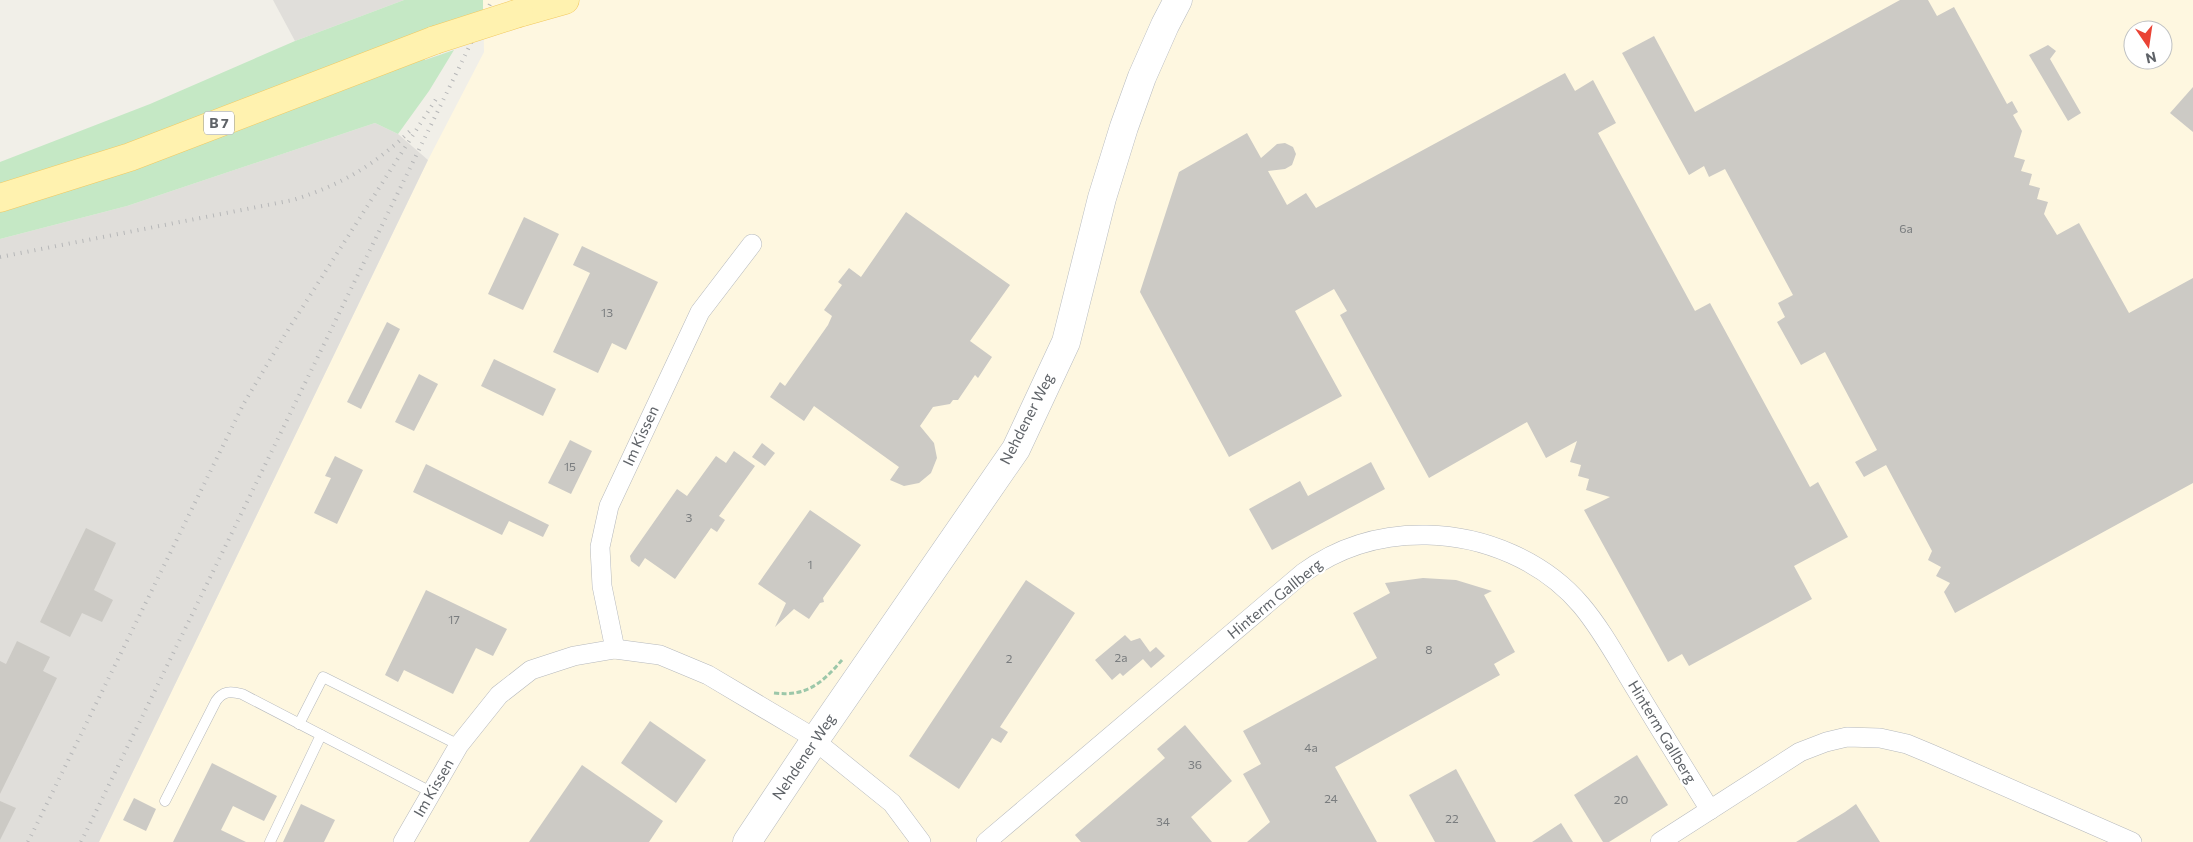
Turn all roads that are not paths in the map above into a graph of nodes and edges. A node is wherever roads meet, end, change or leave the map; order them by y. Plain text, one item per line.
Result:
1 (565, 0) edge
2 (1178, 0) edge
3 (0, 198) edge
4 (752, 244) dead end
5 (615, 649) junction
6 (299, 724) junction
7 (321, 735) junction
8 (815, 740) junction
9 (459, 745) junction
10 (431, 792) junction
11 (165, 802) dead end
12 (1710, 810) junction
13 (270, 842) edge
14 (403, 842) edge
15 (747, 842) edge
16 (921, 842) edge
17 (986, 842) edge
18 (1660, 842) edge
19 (2132, 842) edge

1 - 3 main road, B 7, bridge
2 - 8 street, Nehdener Weg
4 - 5 street, Im Kissen
5 - 8 street, Im Kissen
5 - 9 street, Im Kissen
6 - 7 lane
6 - 9 lane
6 - 11 lane
7 - 10 lane
7 - 13 lane
8 - 15 street, Nehdener Weg
8 - 16 street
9 - 10 street, Im Kissen
10 - 14 street, Im Kissen
12 - 17 street, Hinterm Gallberg
12 - 18 street
12 - 19 street

